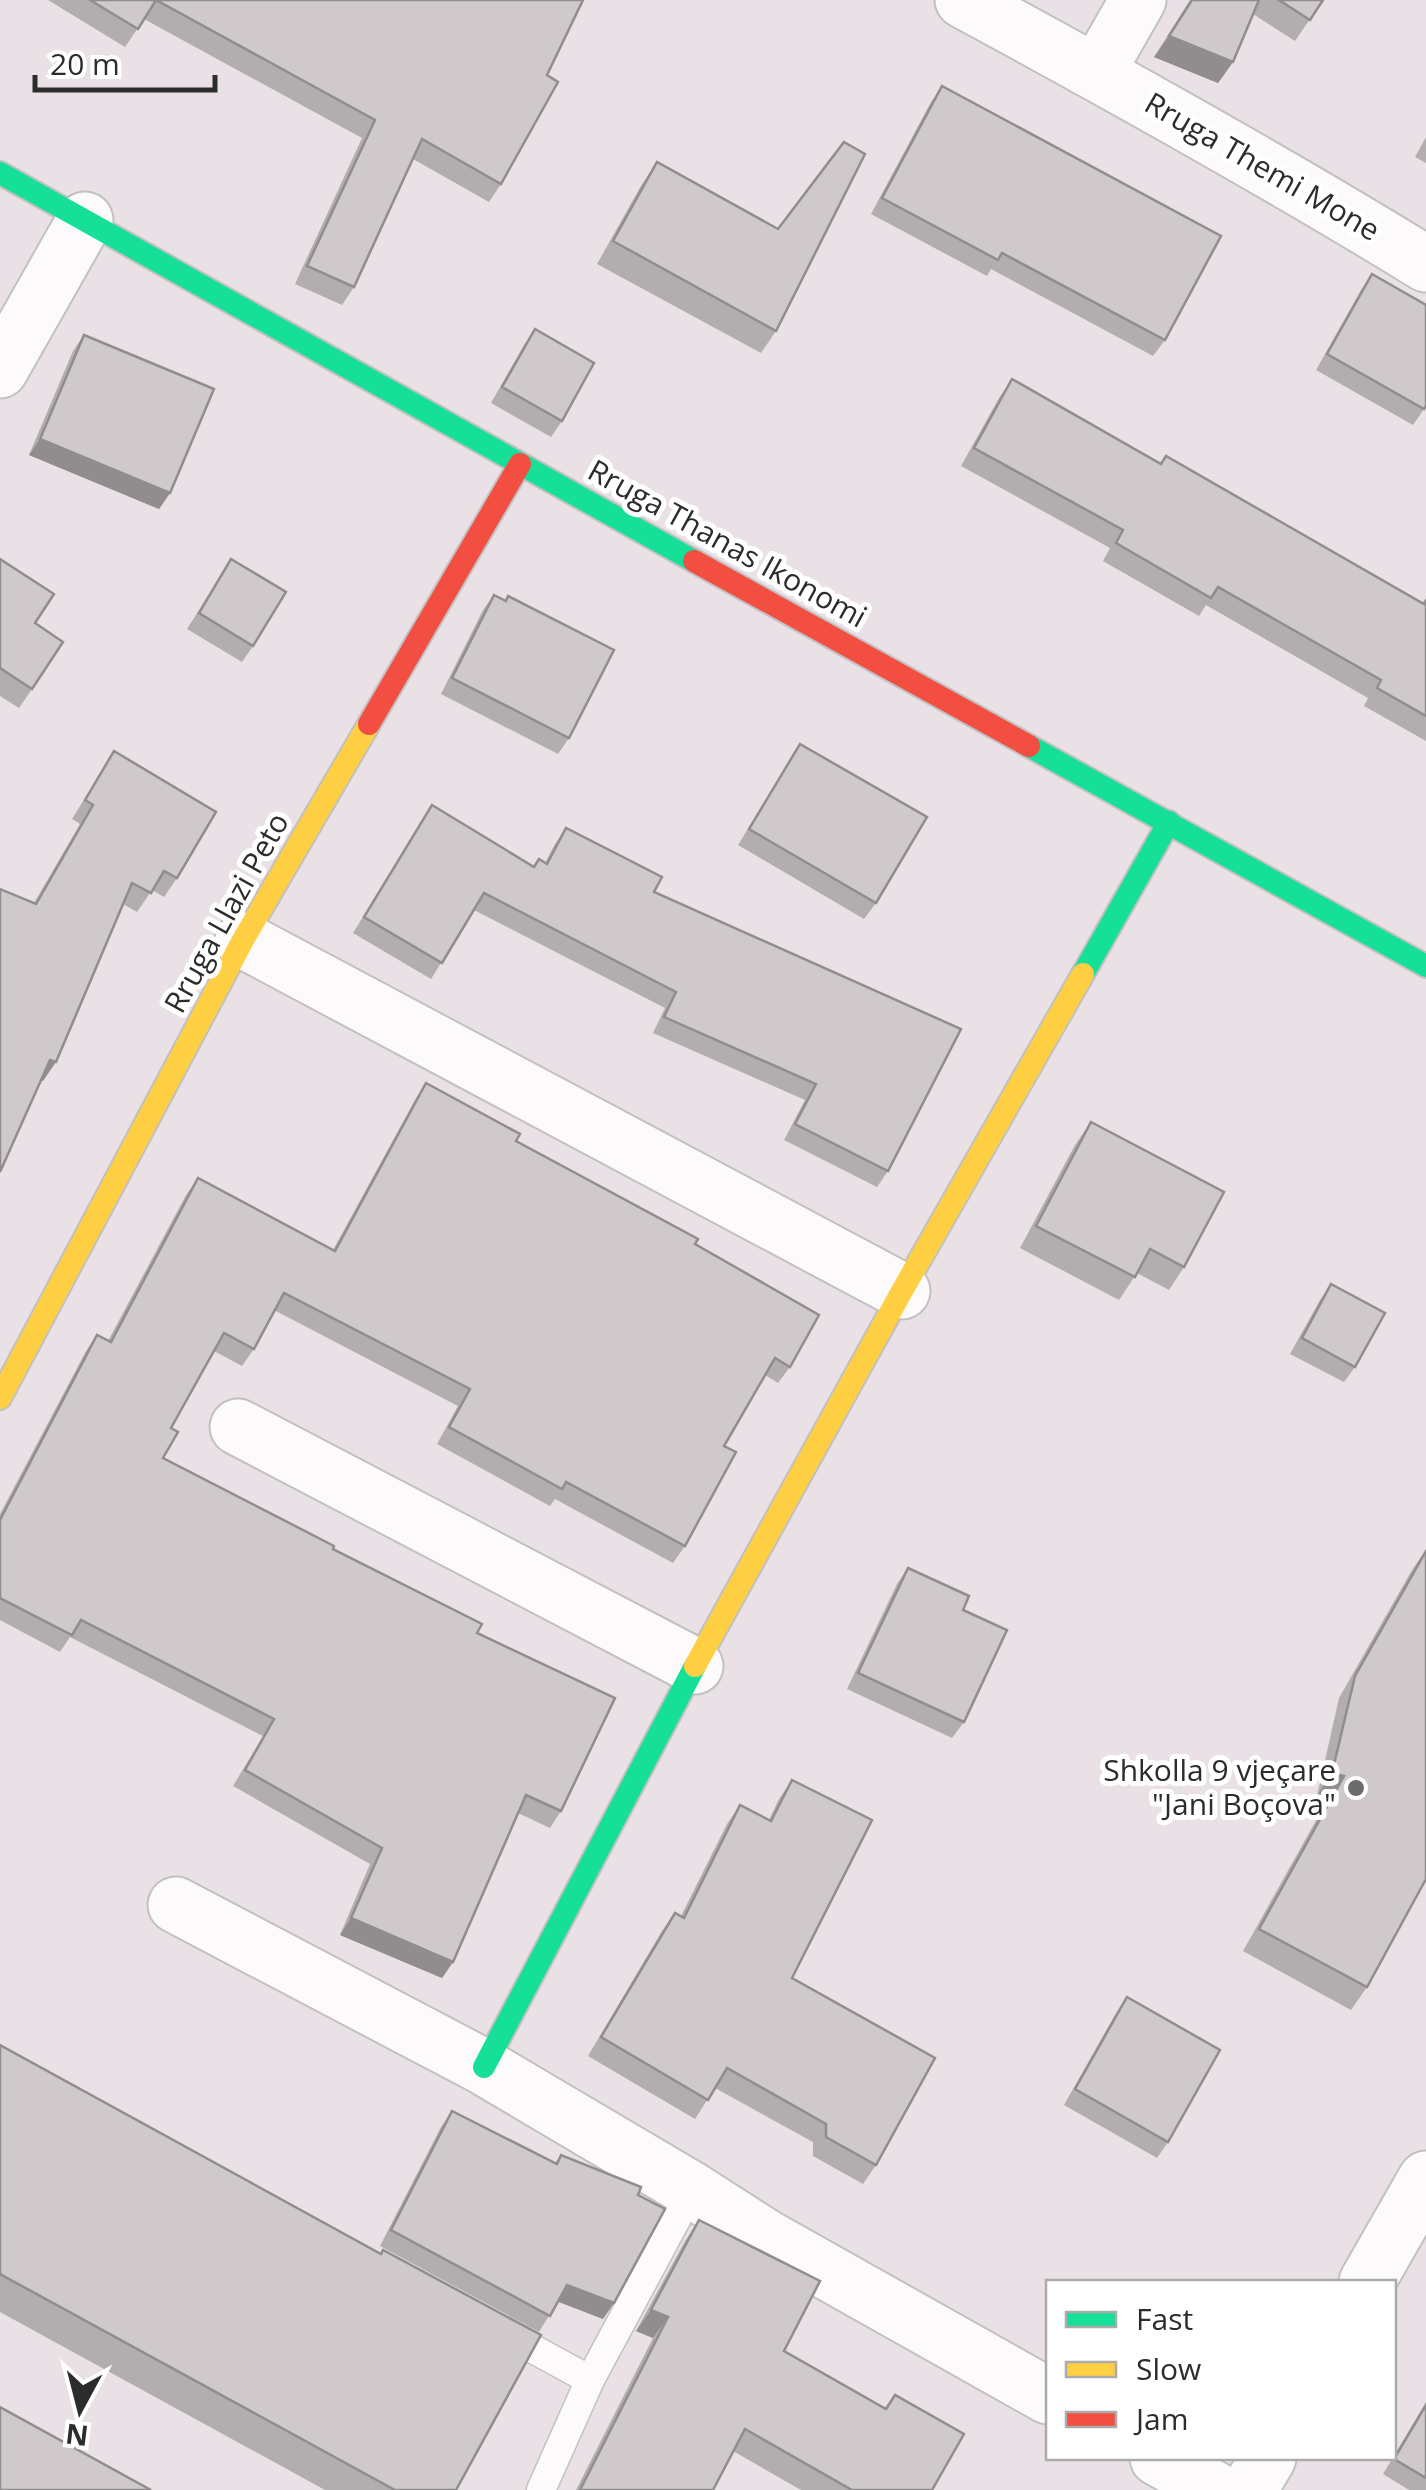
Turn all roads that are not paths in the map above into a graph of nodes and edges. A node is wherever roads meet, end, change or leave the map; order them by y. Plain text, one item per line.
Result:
1 (964, 0) edge
2 (1138, 0) edge
3 (1097, 72) junction
4 (0, 172) edge
5 (85, 220) junction
6 (1426, 264) edge
7 (0, 370) edge
8 (520, 464) junction
9 (1169, 822) junction
10 (243, 940) junction
11 (1426, 966) edge
12 (902, 1291) junction
13 (0, 1398) edge
14 (238, 1428) dead end
15 (695, 1666) junction
16 (176, 1904) dead end
17 (484, 2067) junction
18 (1426, 2179) edge
19 (692, 2190) junction
20 (1368, 2280) edge
21 (486, 2324) edge
22 (590, 2380) junction
23 (1046, 2395) edge
24 (1162, 2460) edge
25 (1267, 2460) edge
26 (542, 2490) edge
27 (1216, 2490) edge
28 (1249, 2490) edge

1 - 3 street, Rruga Themi Mone
2 - 3 street
3 - 6 street, Rruga Themi Mone
4 - 5 street, Rruga Thanas Ikonomi
5 - 7 street
5 - 8 street, Rruga Thanas Ikonomi
8 - 9 street, Rruga Thanas Ikonomi
8 - 10 street, Rruga Llazi Peto
9 - 11 street, Rruga Thanas Ikonomi
9 - 12 street
10 - 12 street
10 - 13 street, Rruga Llazi Peto
12 - 15 street
14 - 15 street
15 - 17 street
16 - 17 street
17 - 19 street
18 - 20 street
19 - 22 lane
19 - 23 street
21 - 22 lane
22 - 26 lane
24 - 27 street
25 - 28 street

